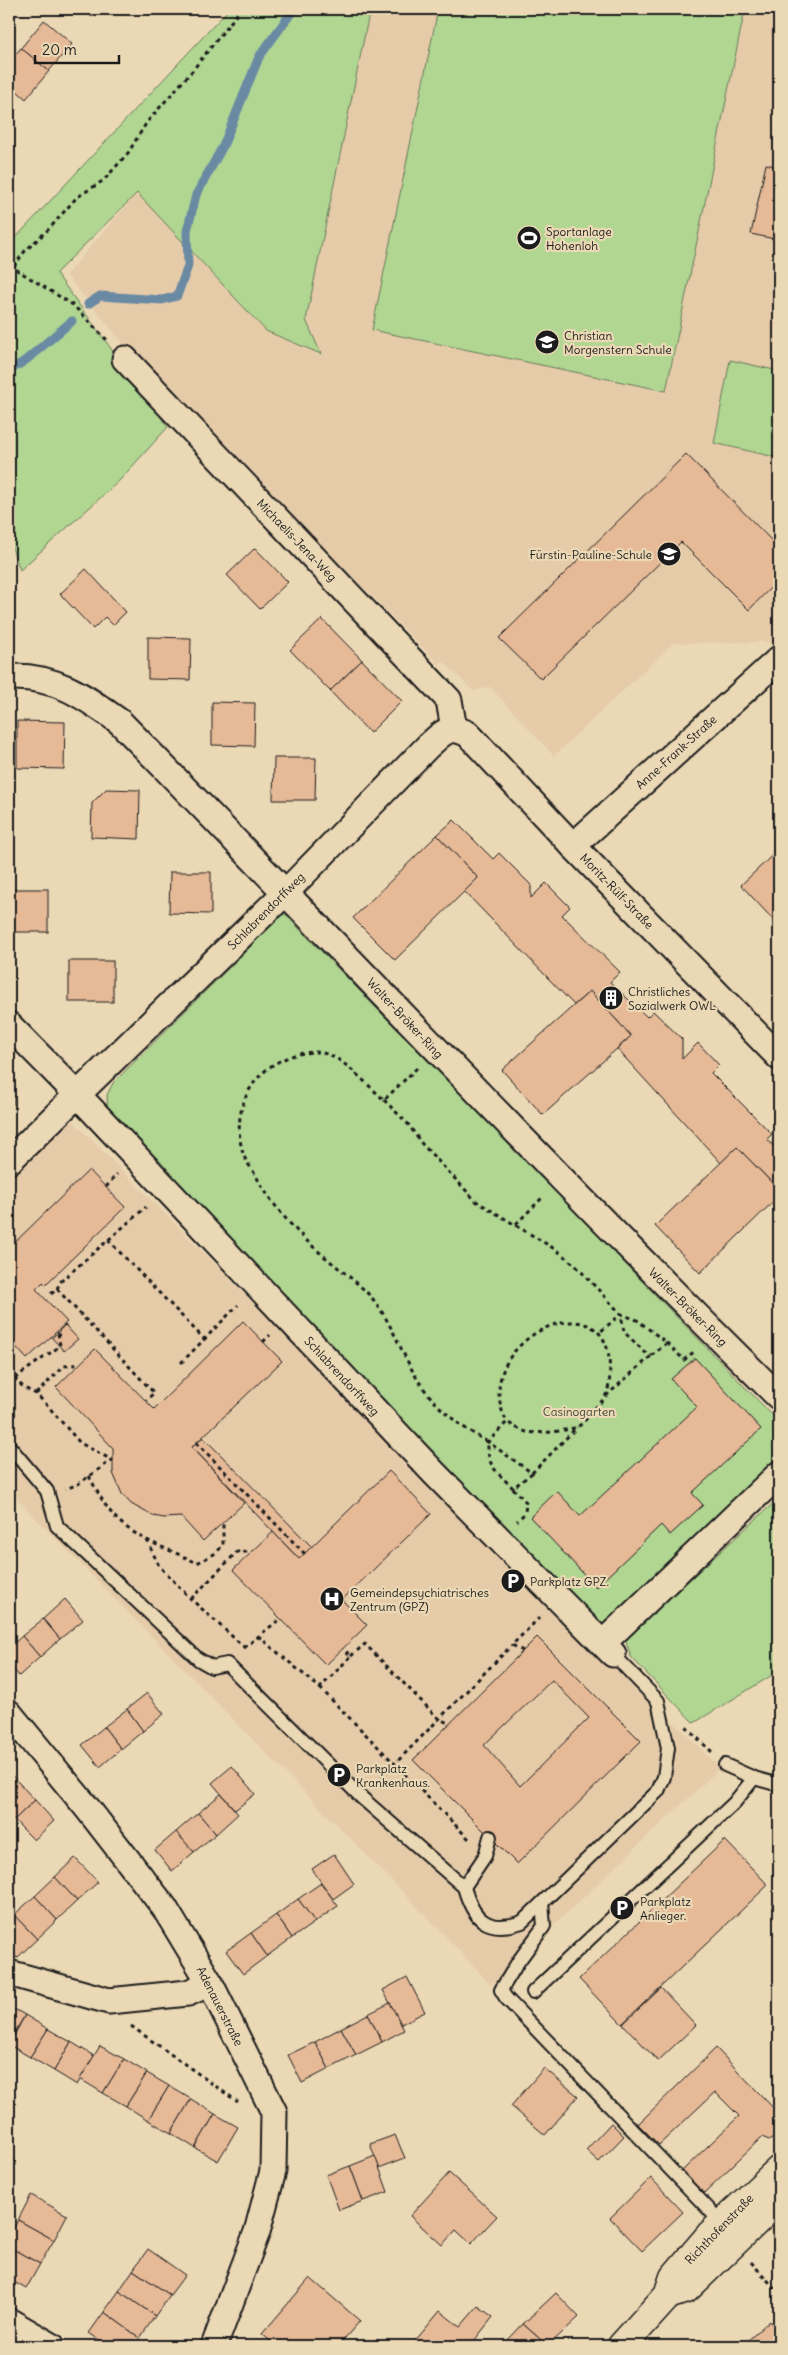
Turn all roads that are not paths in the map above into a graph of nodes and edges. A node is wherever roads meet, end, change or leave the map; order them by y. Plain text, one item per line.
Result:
1 (125, 359) road end
2 (779, 659) edge
3 (9, 677) edge
4 (454, 729) junction
5 (573, 846) junction
6 (286, 892) junction
7 (9, 1025) edge
8 (779, 1057) edge
9 (76, 1093) junction
10 (9, 1161) edge
11 (779, 1397) edge
12 (9, 1446) edge
13 (779, 1474) edge
14 (608, 1648) junction
15 (9, 1713) edge
16 (725, 1765) dead end
17 (754, 1778) junction
18 (779, 1785) edge
19 (490, 1837) dead end
20 (464, 1887) junction
21 (542, 1904) junction
22 (9, 1973) edge
23 (210, 1983) junction
24 (534, 1992) dead end
25 (779, 2170) edge
26 (779, 2200) edge
27 (726, 2235) junction
28 (9, 2321) edge
29 (52, 2346) edge
30 (214, 2346) edge
31 (622, 2346) edge

1 - 4 street, Michaelis-Jena-Weg
2 - 5 street, Anne-Frank-Straße
3 - 6 street, Walter-Bröker-Ring
4 - 5 street, Moritz-Rülf-Straße
4 - 6 street, Schlabrendorffweg
5 - 8 street, Moritz-Rülf-Straße
6 - 9 street, Schlabrendorffweg
6 - 11 street, Walter-Bröker-Ring
7 - 9 street
9 - 10 street, Schlabrendorffweg
9 - 14 street, Schlabrendorffweg
12 - 20 lane
13 - 14 street
14 - 21 lane
15 - 23 street, Adenauerstraße
16 - 17 lane
17 - 18 lane
17 - 24 lane
19 - 20 lane
20 - 21 lane
21 - 27 lane
22 - 23 street
23 - 30 street, Adenauerstraße
25 - 27 street, Richthofenstraße
26 - 27 street, Richthofenstraße
27 - 31 street, Richthofenstraße
28 - 29 street

